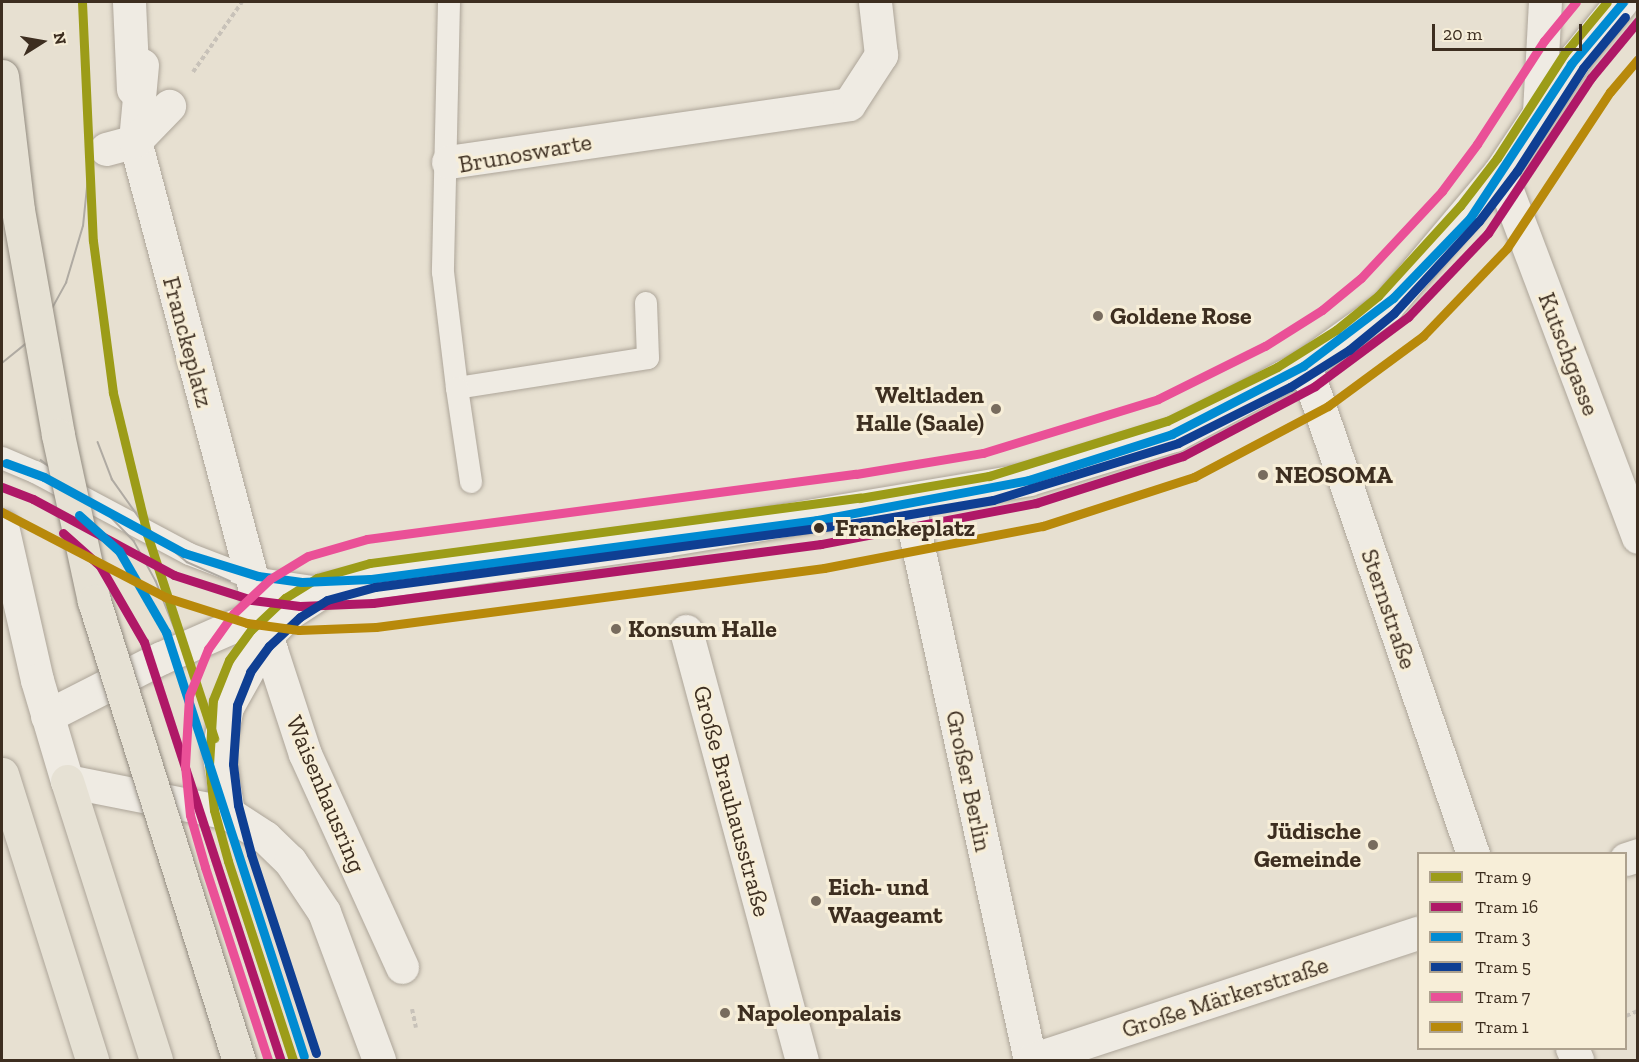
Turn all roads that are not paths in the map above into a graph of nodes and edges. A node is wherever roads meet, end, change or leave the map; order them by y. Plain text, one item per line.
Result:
1 (129, 2) edge
2 (449, 2) edge
3 (875, 2) edge
4 (1545, 2) edge
5 (1621, 2) edge
6 (142, 64) dead end
7 (2, 76) edge
8 (169, 106) road end
9 (1539, 112) junction
10 (121, 145) junction
11 (448, 162) junction
12 (1500, 172) junction
13 (645, 303) dead end
14 (1305, 364) junction
15 (457, 388) junction
16 (2, 458) edge
17 (471, 482) dead end
18 (908, 501) junction
19 (2, 526) edge
20 (1638, 537) edge
21 (252, 578) junction
22 (326, 589) junction
23 (266, 625) junction
24 (686, 631) dead end
25 (47, 716) junction
26 (2, 774) edge
27 (67, 781) junction
28 (228, 813) junction
29 (1472, 852) edge
30 (1417, 934) edge
31 (402, 967) road end
32 (92, 1060) edge
33 (156, 1060) edge
34 (239, 1060) edge
35 (379, 1060) edge
36 (802, 1060) edge
37 (1030, 1060) edge

1 - 10 street
2 - 11 lane
3 - 11 street, Brunoswarte
4 - 9 street
5 - 9 street
6 - 10 street, Franckeplatz
7 - 34 main road, bridge
8 - 10 street
9 - 12 street
10 - 21 street, Franckeplatz
11 - 15 lane, Brunoswarte
12 - 14 street
12 - 20 street, Kutschgasse
13 - 15 lane
14 - 18 street
14 - 29 street, Sternstraße
15 - 17 lane, Brunoswarte
16 - 21 lane
18 - 22 street
18 - 37 street, Großer Berlin
19 - 25 street
21 - 22 lane
21 - 23 street, Franckeplatz
22 - 23 street
23 - 25 street
23 - 28 street
23 - 31 street, Waisenhausring
24 - 36 street, Große Brauhausstraße
25 - 27 street
26 - 32 main road
27 - 28 street
27 - 33 main road
28 - 35 street
30 - 37 street, Große Märkerstraße

